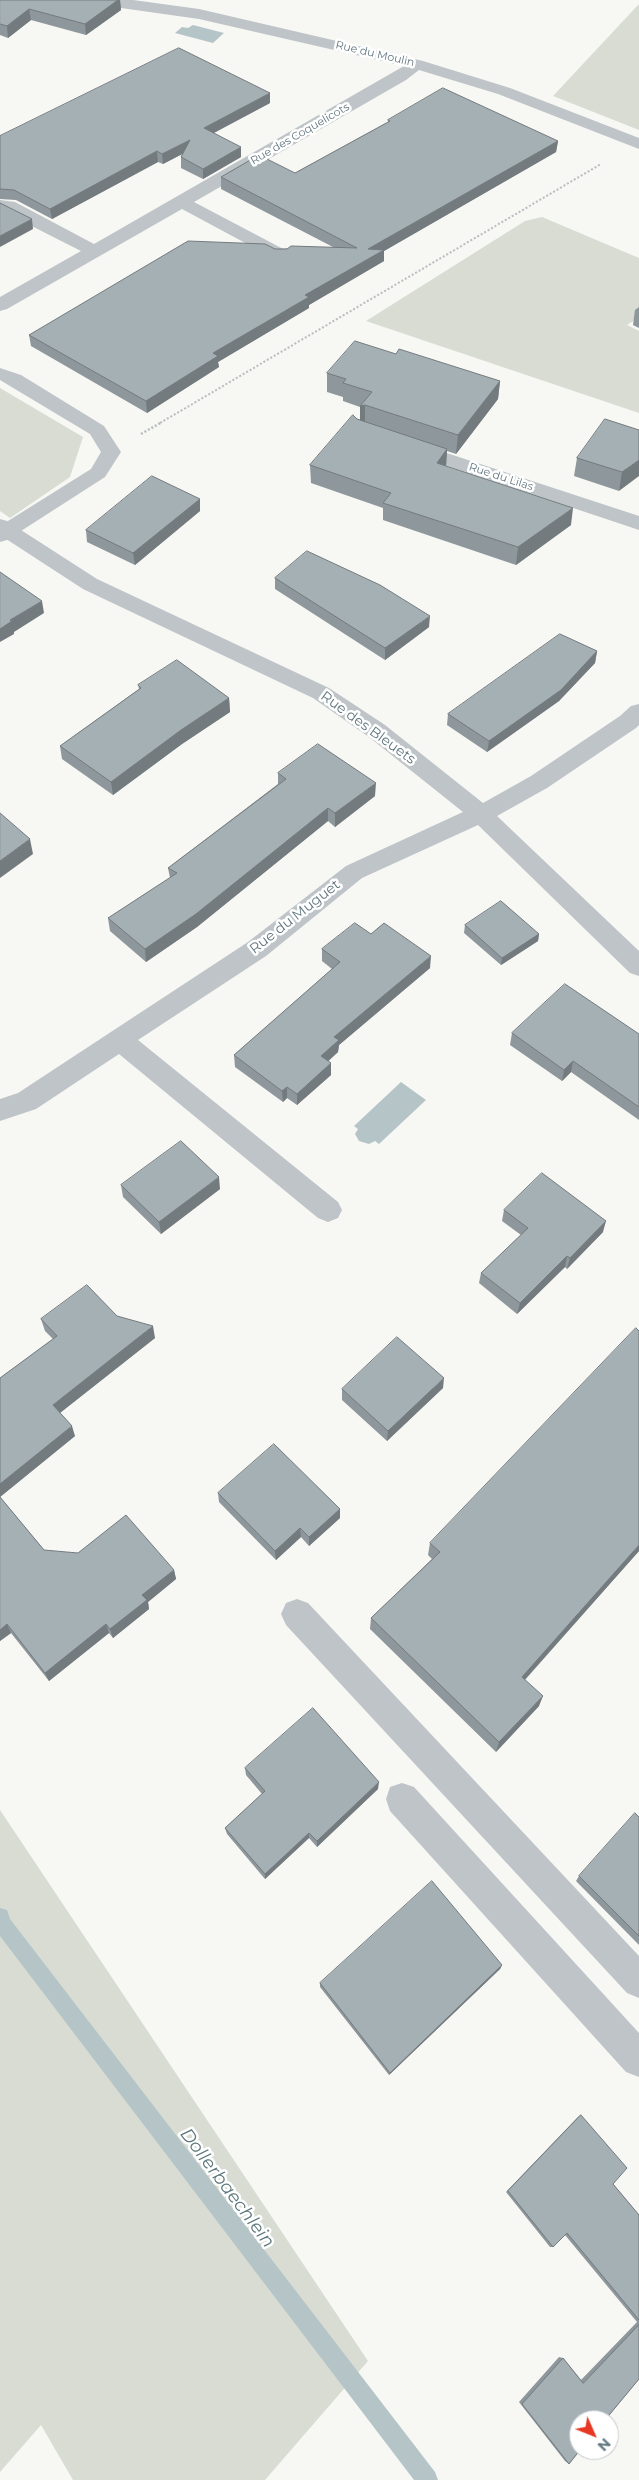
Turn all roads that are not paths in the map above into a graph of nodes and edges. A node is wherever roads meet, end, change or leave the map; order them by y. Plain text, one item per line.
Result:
1 (100, 0) edge
2 (417, 64) junction
3 (638, 143) edge
4 (182, 202) junction
5 (0, 205) edge
6 (94, 250) junction
7 (281, 255) edge
8 (0, 305) edge
9 (0, 374) edge
10 (391, 441) edge
11 (639, 523) edge
12 (2, 530) edge
13 (639, 712) edge
14 (481, 814) junction
15 (639, 966) edge
16 (120, 1040) junction
17 (0, 1110) edge
18 (328, 1210) dead end
19 (298, 1614) dead end
20 (402, 1799) dead end
21 (639, 1981) edge
22 (639, 2059) edge

1 - 2 street, Rue du Moulin
2 - 3 street, Rue du Moulin
2 - 4 street, Rue des Coquelicots
4 - 6 street, Rue des Coquelicots
4 - 7 street
5 - 6 street
6 - 8 street, Rue des Coquelicots
9 - 12 street
10 - 11 street, Rue du Lilas
12 - 14 street, Rue des Bleuets
13 - 14 street
14 - 15 street, Rue des Bleuets
14 - 16 street, Rue du Muguet
16 - 17 street, Rue du Muguet
16 - 18 street
19 - 21 street
20 - 22 street

